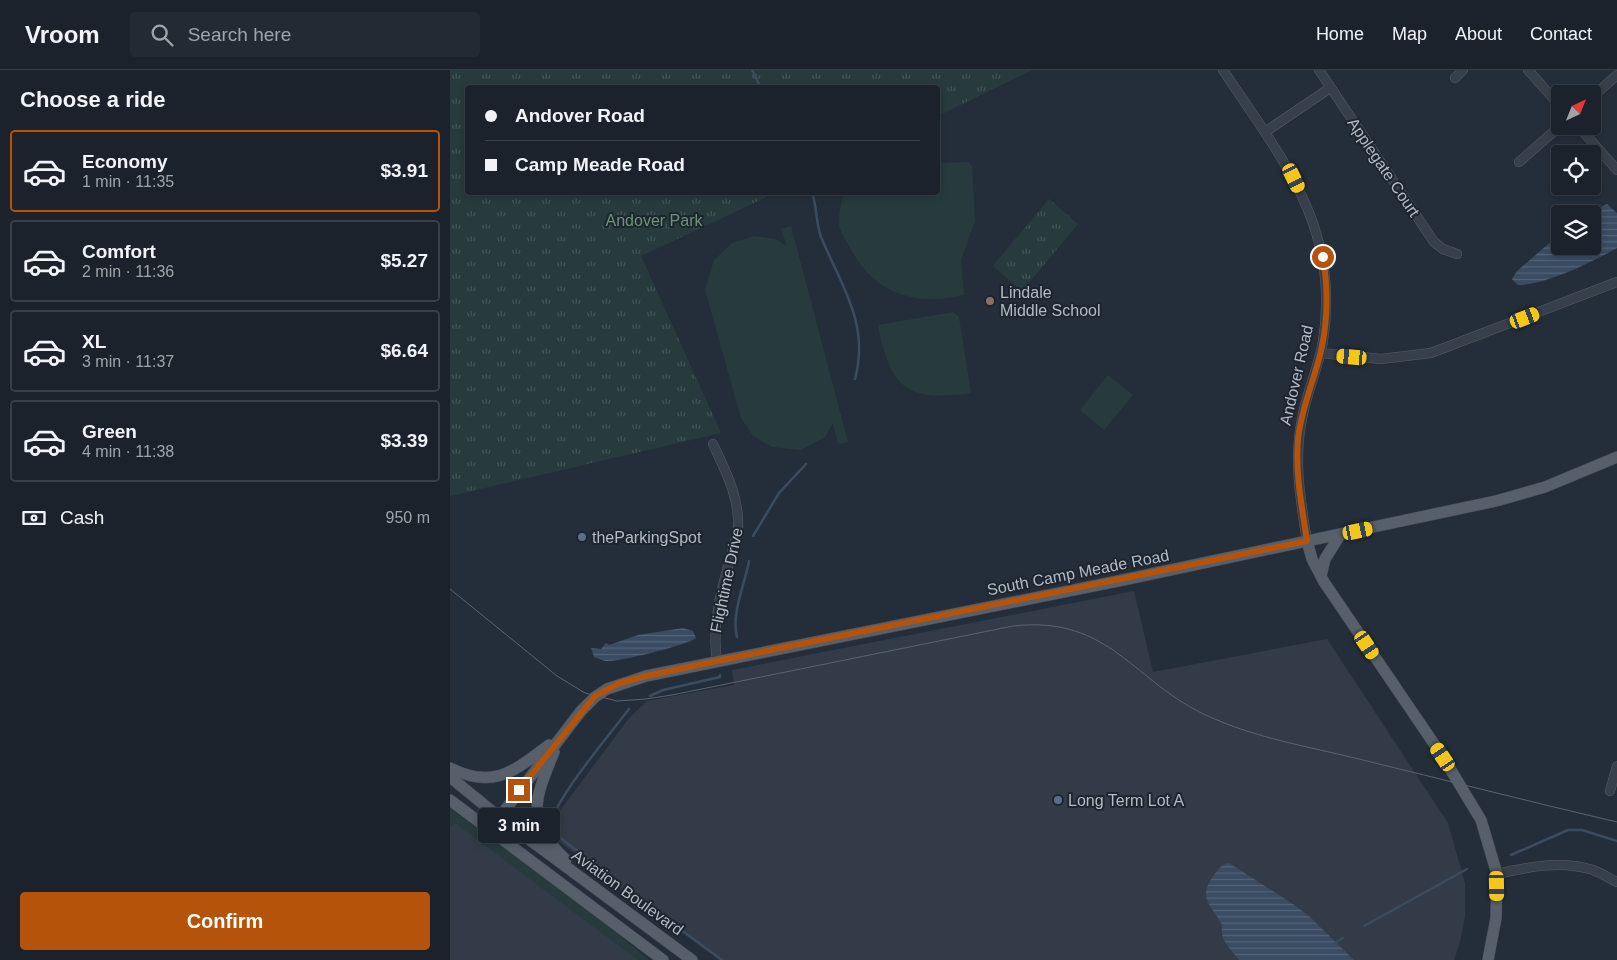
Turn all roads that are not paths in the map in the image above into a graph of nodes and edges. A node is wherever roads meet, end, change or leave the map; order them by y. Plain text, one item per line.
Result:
1 (1223, 70) edge
2 (1318, 70) edge
3 (1463, 70) edge
4 (1528, 70) edge
5 (1617, 75) edge
6 (1455, 78) dead end
7 (1330, 88) junction
8 (1601, 89) edge
9 (1551, 96) edge
10 (1265, 132) junction
11 (1551, 134) edge
12 (1586, 135) edge
13 (1519, 162) dead end
14 (1617, 170) edge
15 (1458, 254) dead end
16 (1617, 282) edge
17 (1321, 353) junction
18 (713, 444) dead end
19 (1617, 457) edge
20 (1340, 534) junction
21 (1307, 541) junction
22 (1321, 576) junction
23 (717, 661) junction
24 (560, 737) junction
25 (1617, 766) edge
26 (450, 768) edge
27 (450, 777) edge
28 (1610, 791) dead end
29 (450, 800) edge
30 (499, 817) junction
31 (489, 831) junction
32 (1497, 874) junction
33 (1617, 882) edge
34 (598, 891) junction
35 (663, 960) edge
36 (692, 960) edge
37 (1488, 960) edge

1 - 10 street, Andover Road
2 - 7 street, Applegate Court
3 - 6 street
4 - 9 street
5 - 8 street
7 - 10 street
7 - 15 street, Applegate Court
10 - 17 street, Andover Road
11 - 13 street
12 - 14 street
16 - 17 street
17 - 21 street, Andover Road
18 - 23 street, Flightime Drive
19 - 20 main road, South Camp Meade Road
20 - 21 main road, South Camp Meade Road
20 - 22 main road
21 - 22 main road, Andover Road
21 - 23 main road, South Camp Meade Road
22 - 32 main road, Andover Road
23 - 24 main road, South Camp Meade Road
24 - 26 main road
24 - 30 main road
24 - 34 main road
25 - 28 street
27 - 30 main road, Aviation Boulevard
29 - 31 main road, Aviation Boulevard
30 - 31 main road
30 - 34 main road, Aviation Boulevard
31 - 35 main road, Aviation Boulevard
32 - 33 street
32 - 37 main road, Andover Road
34 - 36 main road, Aviation Boulevard

